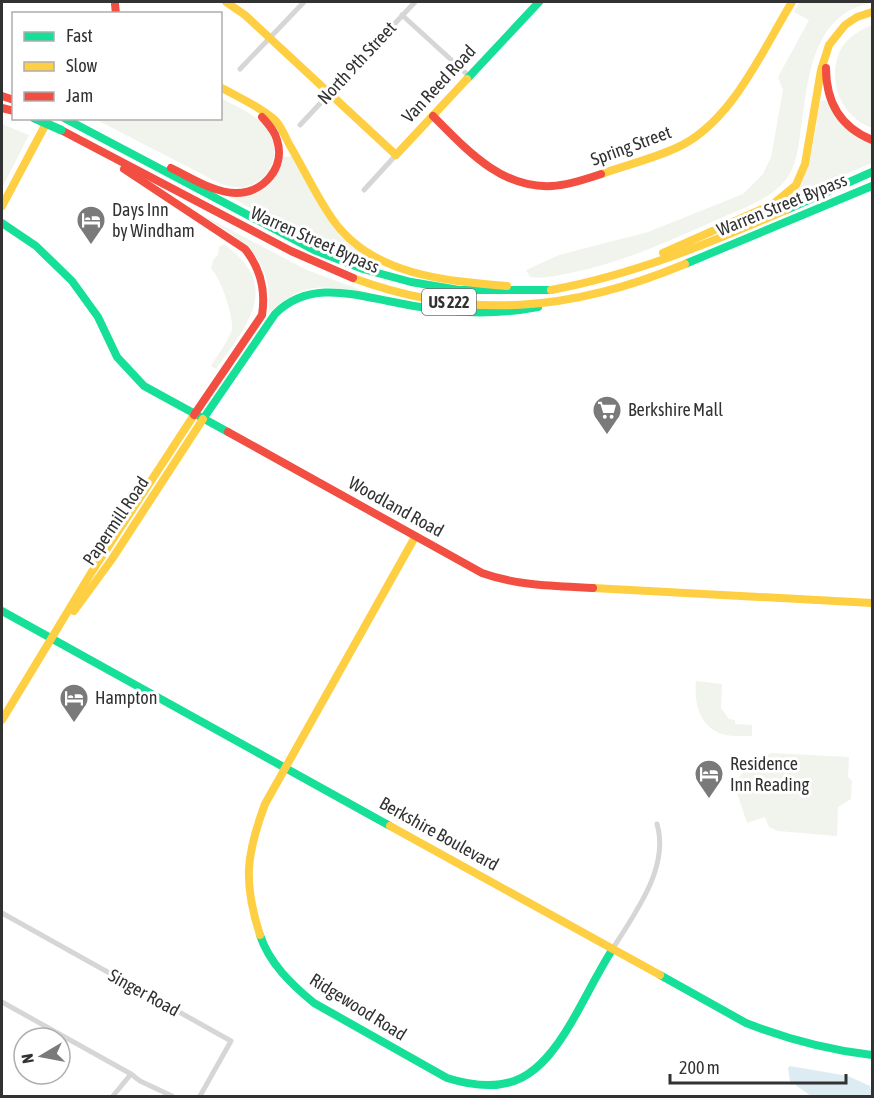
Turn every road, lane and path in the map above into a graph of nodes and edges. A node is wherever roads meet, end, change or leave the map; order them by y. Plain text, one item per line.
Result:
1 (226, 2) edge
2 (304, 2) edge
3 (415, 2) edge
4 (539, 2) edge
5 (792, 2) edge
6 (873, 14) edge
7 (402, 15) junction
8 (270, 38) junction
9 (240, 69) dead end
10 (469, 76) junction
11 (222, 88) edge
12 (330, 93) junction
13 (222, 94) edge
14 (433, 116) junction
15 (38, 120) edge
16 (48, 120) edge
17 (67, 120) edge
18 (300, 125) dead end
19 (74, 137) junction
20 (873, 140) edge
21 (396, 155) junction
22 (873, 172) edge
23 (873, 186) edge
24 (364, 190) dead end
25 (2, 206) edge
26 (2, 223) edge
27 (618, 275) junction
28 (551, 290) junction
29 (575, 299) junction
30 (199, 417) junction
31 (415, 537) junction
32 (873, 603) edge
33 (2, 611) edge
34 (53, 638) junction
35 (2, 720) edge
36 (285, 768) junction
37 (657, 824) dead end
38 (2, 913) edge
39 (612, 950) junction
40 (2, 1002) edge
41 (873, 1055) edge
42 (131, 1074) junction
43 (113, 1096) edge
44 (172, 1096) edge
45 (200, 1096) edge

1 - 8 main road
2 - 8 street
3 - 7 street, North 9th Street
4 - 10 main road, Van Reed Road
5 - 14 main road, Spring Street
6 - 20 main road
6 - 27 main road
7 - 10 street
7 - 12 street, North 9th Street
8 - 9 street
8 - 12 main road
10 - 14 main road, Van Reed Road
11 - 28 main road
12 - 18 street, North 9th Street
12 - 21 main road
13 - 17 main road
14 - 21 main road, Van Reed Road
15 - 19 main road, Warren Street Bypass / US 222, bridge
16 - 25 main road
17 - 28 main road, Warren Street Bypass / US 222
19 - 29 main road, Warren Street Bypass / US 222
19 - 30 main road
21 - 24 street, Van Reed Road
22 - 27 main road, Warren Street Bypass / US 222
23 - 29 main road, Warren Street Bypass / US 222
26 - 30 main road, Woodland Road
27 - 28 main road, Warren Street Bypass / US 222
29 - 30 main road
30 - 31 main road, Woodland Road
30 - 34 main road, Papermill Road
31 - 32 main road, Woodland Road
31 - 36 main road, Ridgewood Road
33 - 34 main road, Berkshire Boulevard
34 - 35 main road, Papermill Road
34 - 36 main road, Berkshire Boulevard
36 - 39 main road, Berkshire Boulevard
36 - 39 main road, Ridgewood Road
37 - 39 street
38 - 45 street, Singer Road
39 - 41 main road, Berkshire Boulevard
40 - 42 street
42 - 43 street
42 - 44 street

